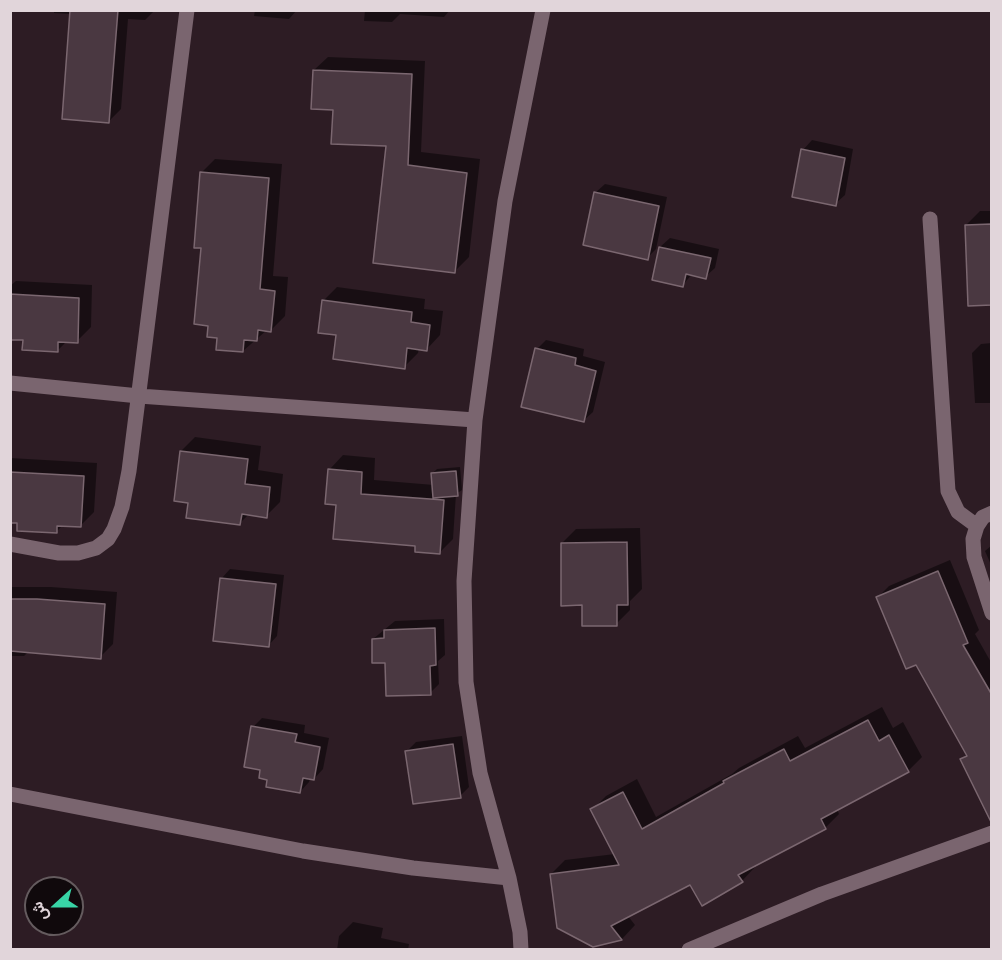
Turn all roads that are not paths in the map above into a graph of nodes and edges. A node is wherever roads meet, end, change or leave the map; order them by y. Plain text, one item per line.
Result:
1 (187, 10) edge
2 (543, 10) edge
3 (930, 219) dead end
4 (10, 382) edge
5 (139, 396) junction
6 (475, 420) junction
7 (992, 513) edge
8 (977, 526) junction
9 (10, 544) edge
10 (992, 613) edge
11 (10, 794) edge
12 (992, 834) edge
13 (509, 878) junction
14 (521, 950) edge
15 (689, 950) edge

1 - 5 street
2 - 6 street
3 - 8 street
4 - 5 street
5 - 6 street
5 - 9 street
6 - 13 street
7 - 8 street
8 - 10 street
11 - 13 street
12 - 15 street
13 - 14 street

